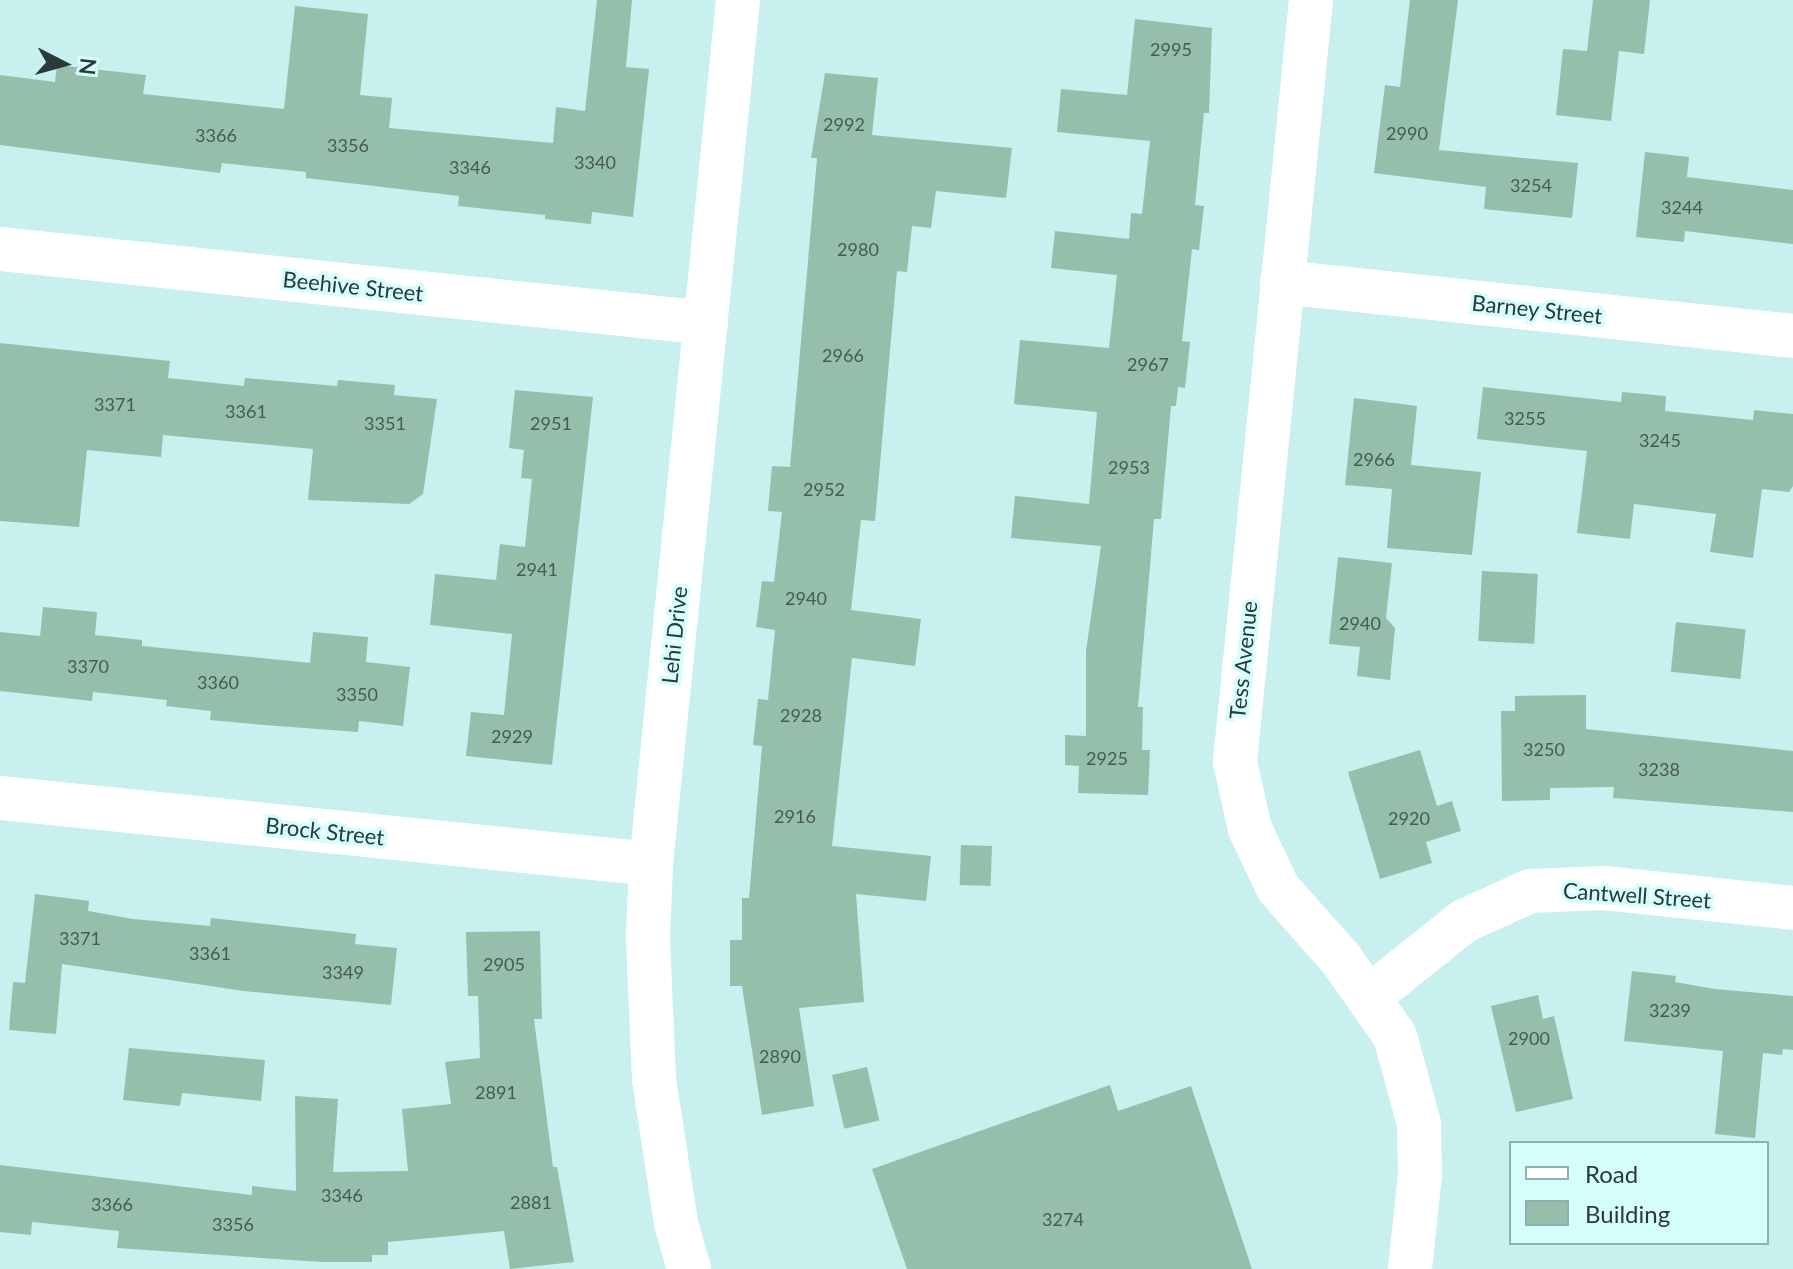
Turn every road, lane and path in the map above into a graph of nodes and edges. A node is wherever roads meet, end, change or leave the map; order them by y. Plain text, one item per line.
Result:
1 (738, 0) edge
2 (1311, 0) edge
3 (0, 249) edge
4 (1282, 282) junction
5 (706, 323) junction
6 (1793, 336) edge
7 (0, 798) edge
8 (651, 864) junction
9 (1793, 908) edge
10 (1370, 996) junction
11 (689, 1269) edge
12 (1410, 1269) edge

1 - 5 street, Lehi Drive
2 - 4 street, Tess Avenue
3 - 5 street, Beehive Street
4 - 6 street, Barney Street
4 - 10 street, Tess Avenue
5 - 8 street, Lehi Drive
7 - 8 street, Brock Street
8 - 11 street, Lehi Drive
9 - 10 street, Cantwell Street
10 - 12 street, Tess Avenue

